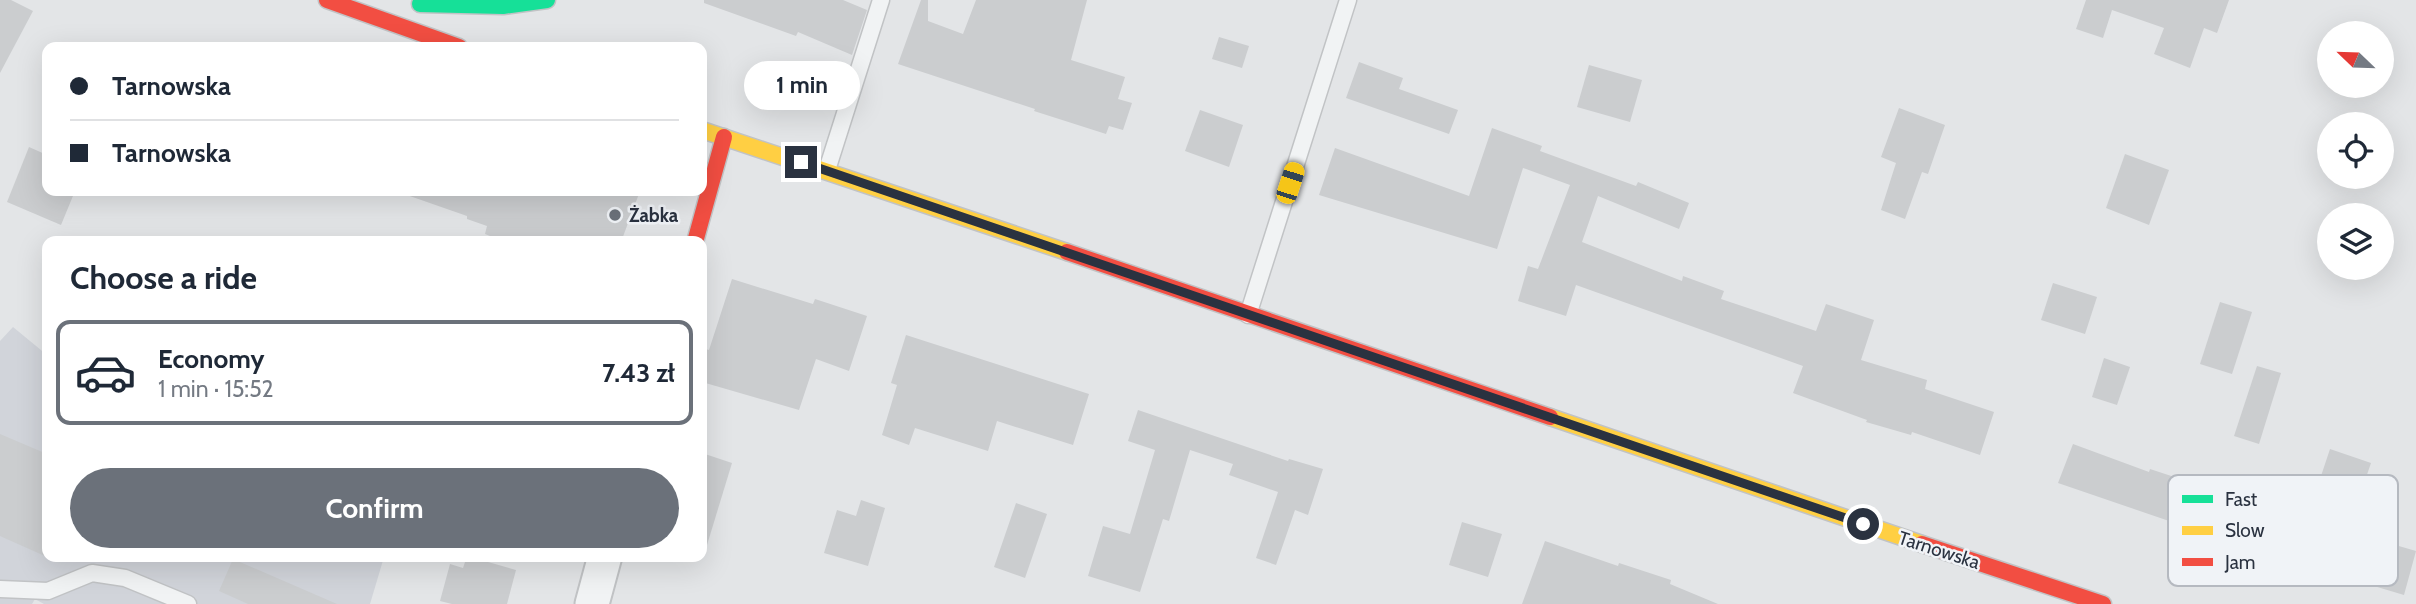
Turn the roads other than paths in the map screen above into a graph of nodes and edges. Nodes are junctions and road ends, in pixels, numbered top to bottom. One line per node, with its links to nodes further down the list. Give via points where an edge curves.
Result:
1 (327, 0): 5 (street)
2 (547, 0): 5 (street)
3 (881, 0): 9 (lane)
4 (1348, 0): 11 (lane)
5 (418, 12): 6 (street)
6 (453, 42)
7 (707, 132): 8 (street, Tarnowska)
8 (724, 137): 9 (street, Tarnowska); 10 (street)
9 (827, 170): 11 (street, Tarnowska)
10 (697, 236)
11 (1248, 314): 17 (street, Tarnowska)
12 (605, 562): 15 (street)
13 (0, 589): 14 (lane, via 48,591 92,573 125,578)
14 (153, 597): 16 (lane)
15 (600, 602)
16 (188, 604)
17 (2103, 604)

